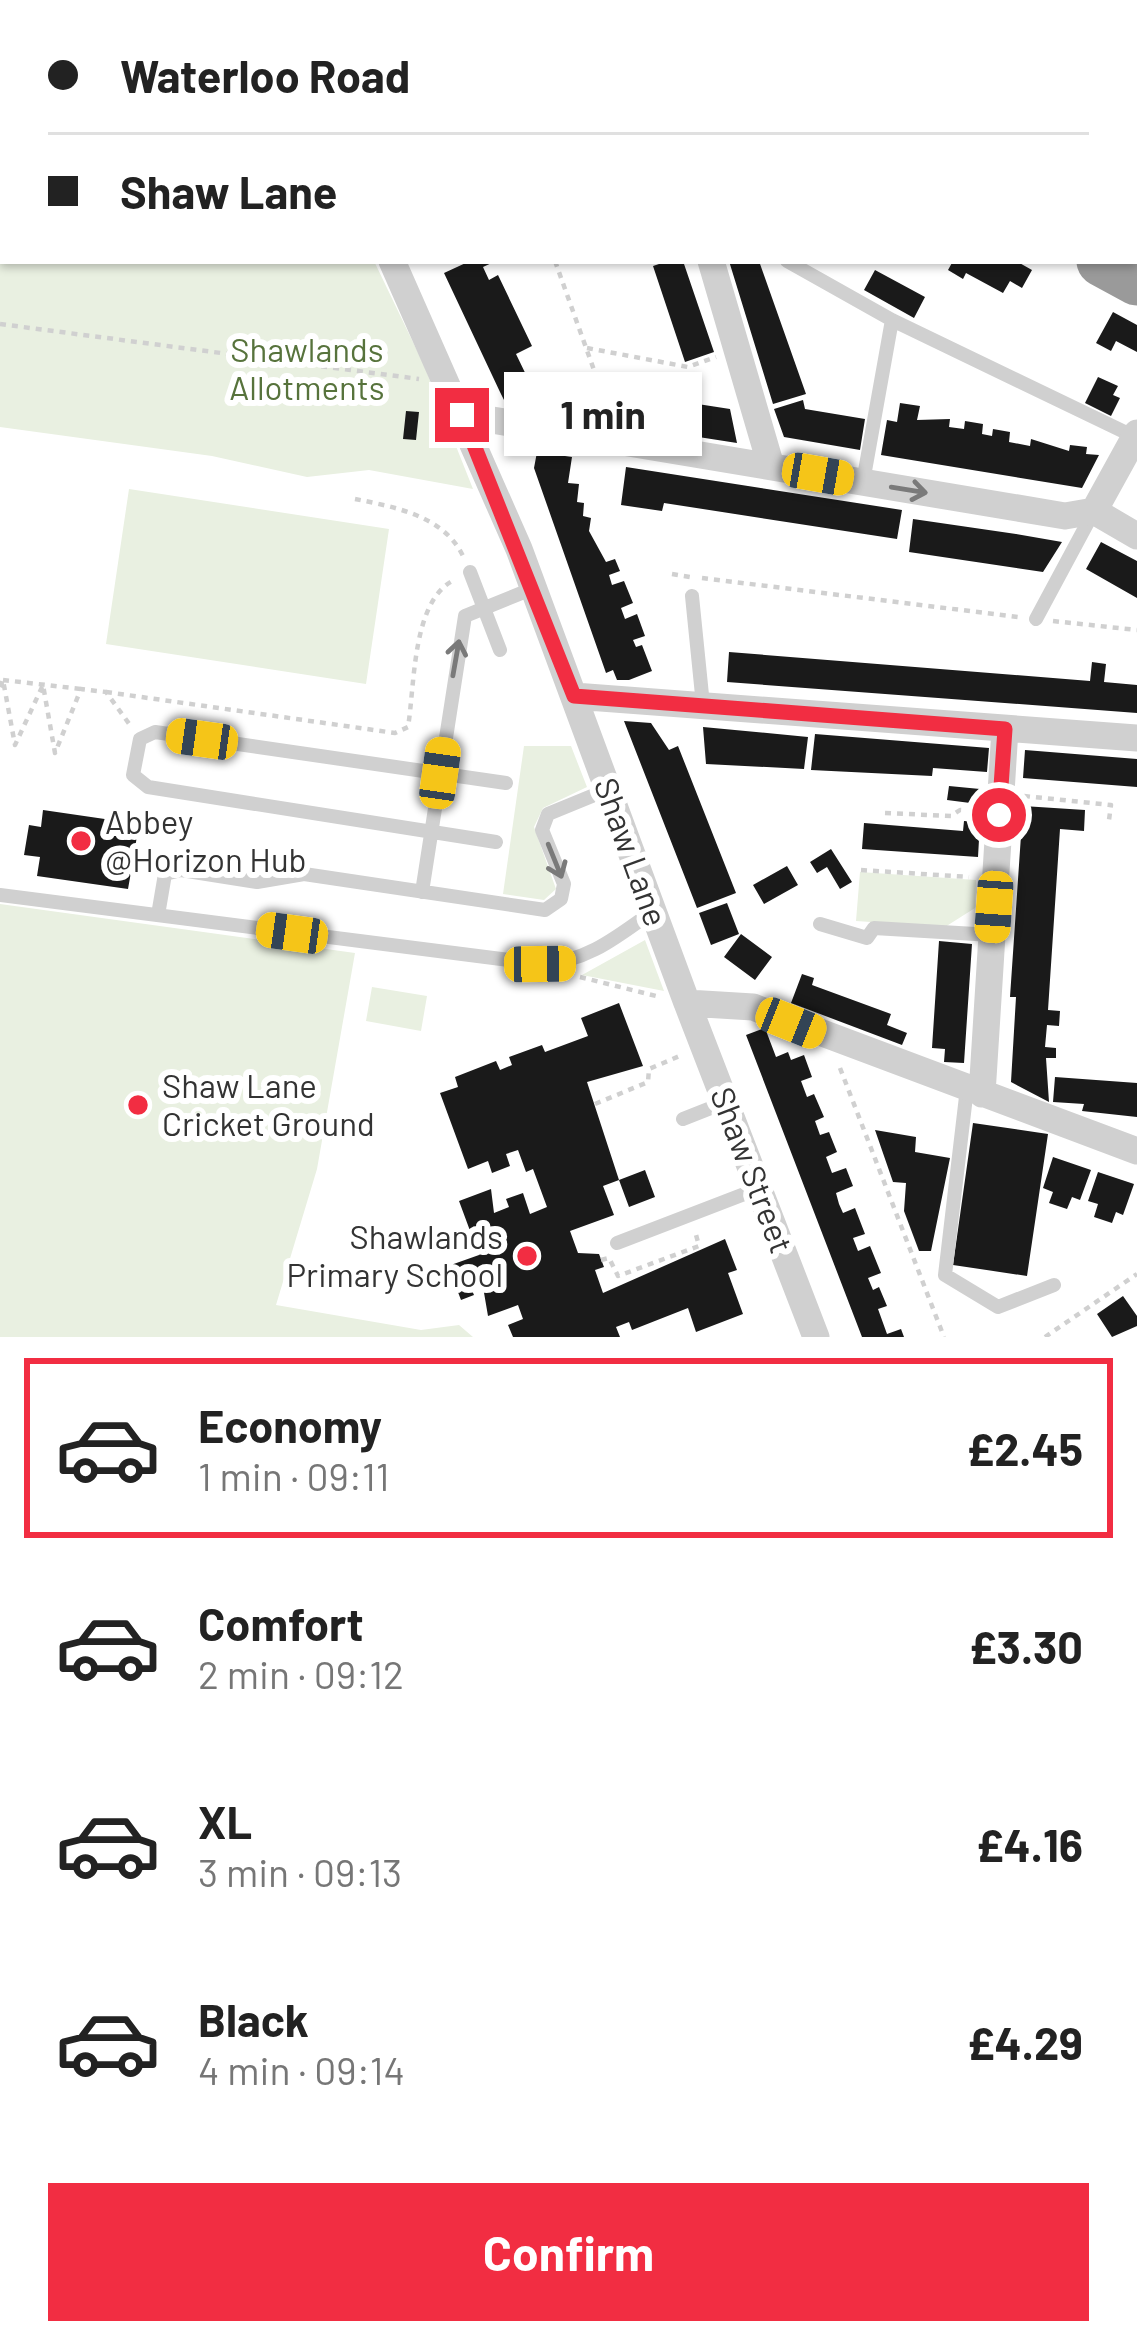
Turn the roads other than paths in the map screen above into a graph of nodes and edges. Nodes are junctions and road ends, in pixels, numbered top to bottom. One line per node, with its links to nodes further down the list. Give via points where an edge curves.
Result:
1 (393, 264): 7 (street, Shaw Lane)
2 (712, 264): 9 (street)
3 (793, 264): 6 (lane)
4 (1108, 264): 5 (highway)
5 (1137, 280)
6 (892, 320): 8 (lane); 10 (lane)
7 (462, 415): 9 (street); 14 (street, Shaw Lane)
8 (1136, 435): 11 (street)
9 (772, 466): 10 (street)
10 (863, 482): 11 (street, one-way to 11, via 1065,516)
11 (1094, 511): 12 (street); 17 (lane)
12 (1137, 536)
13 (470, 572): 16 (lane)
14 (534, 588): 16 (lane); 19 (street, Shaw Lane)
15 (692, 596): 20 (lane)
16 (484, 605): 18 (lane); 23 (lane, one-way to 16, via 465,616)
17 (1036, 619)
18 (500, 650)
19 (574, 696): 20 (street); 25 (street, Shaw Lane)
20 (704, 705): 21 (street)
21 (1005, 729): 22 (street); 33 (street)
22 (1137, 738)
23 (440, 773): 24 (lane); 26 (lane); 26 (lane, via 155,732 140,739 133,775 148,787)
24 (506, 783)
25 (609, 789): 28 (lane, one-way to 28, via 548,814 542,830 564,884 561,899 544,910); 30 (street, Shaw Lane)
26 (430, 831): 27 (lane); 28 (lane)
27 (496, 842)
28 (422, 892): 31 (lane, via 304,874 257,882 181,870 165,874)
29 (0, 895): 31 (lane)
30 (652, 911): 31 (lane, via 566,964); 34 (street, Shaw Lane)
31 (158, 915)
32 (820, 924): 33 (lane, via 867,938 874,928)
33 (992, 935): 35 (street)
34 (687, 1003): 35 (street, via 753,1007); 36 (street, Shaw Street)
35 (974, 1091): 38 (street); 41 (lane, via 954,1132 945,1275 998,1307)
36 (726, 1102): 37 (lane); 39 (street, Shaw Street)
37 (683, 1119)
38 (1137, 1151)
39 (760, 1188): 40 (lane); 42 (street, Shaw Street)
40 (617, 1244)
41 (1054, 1285)
42 (816, 1337)

